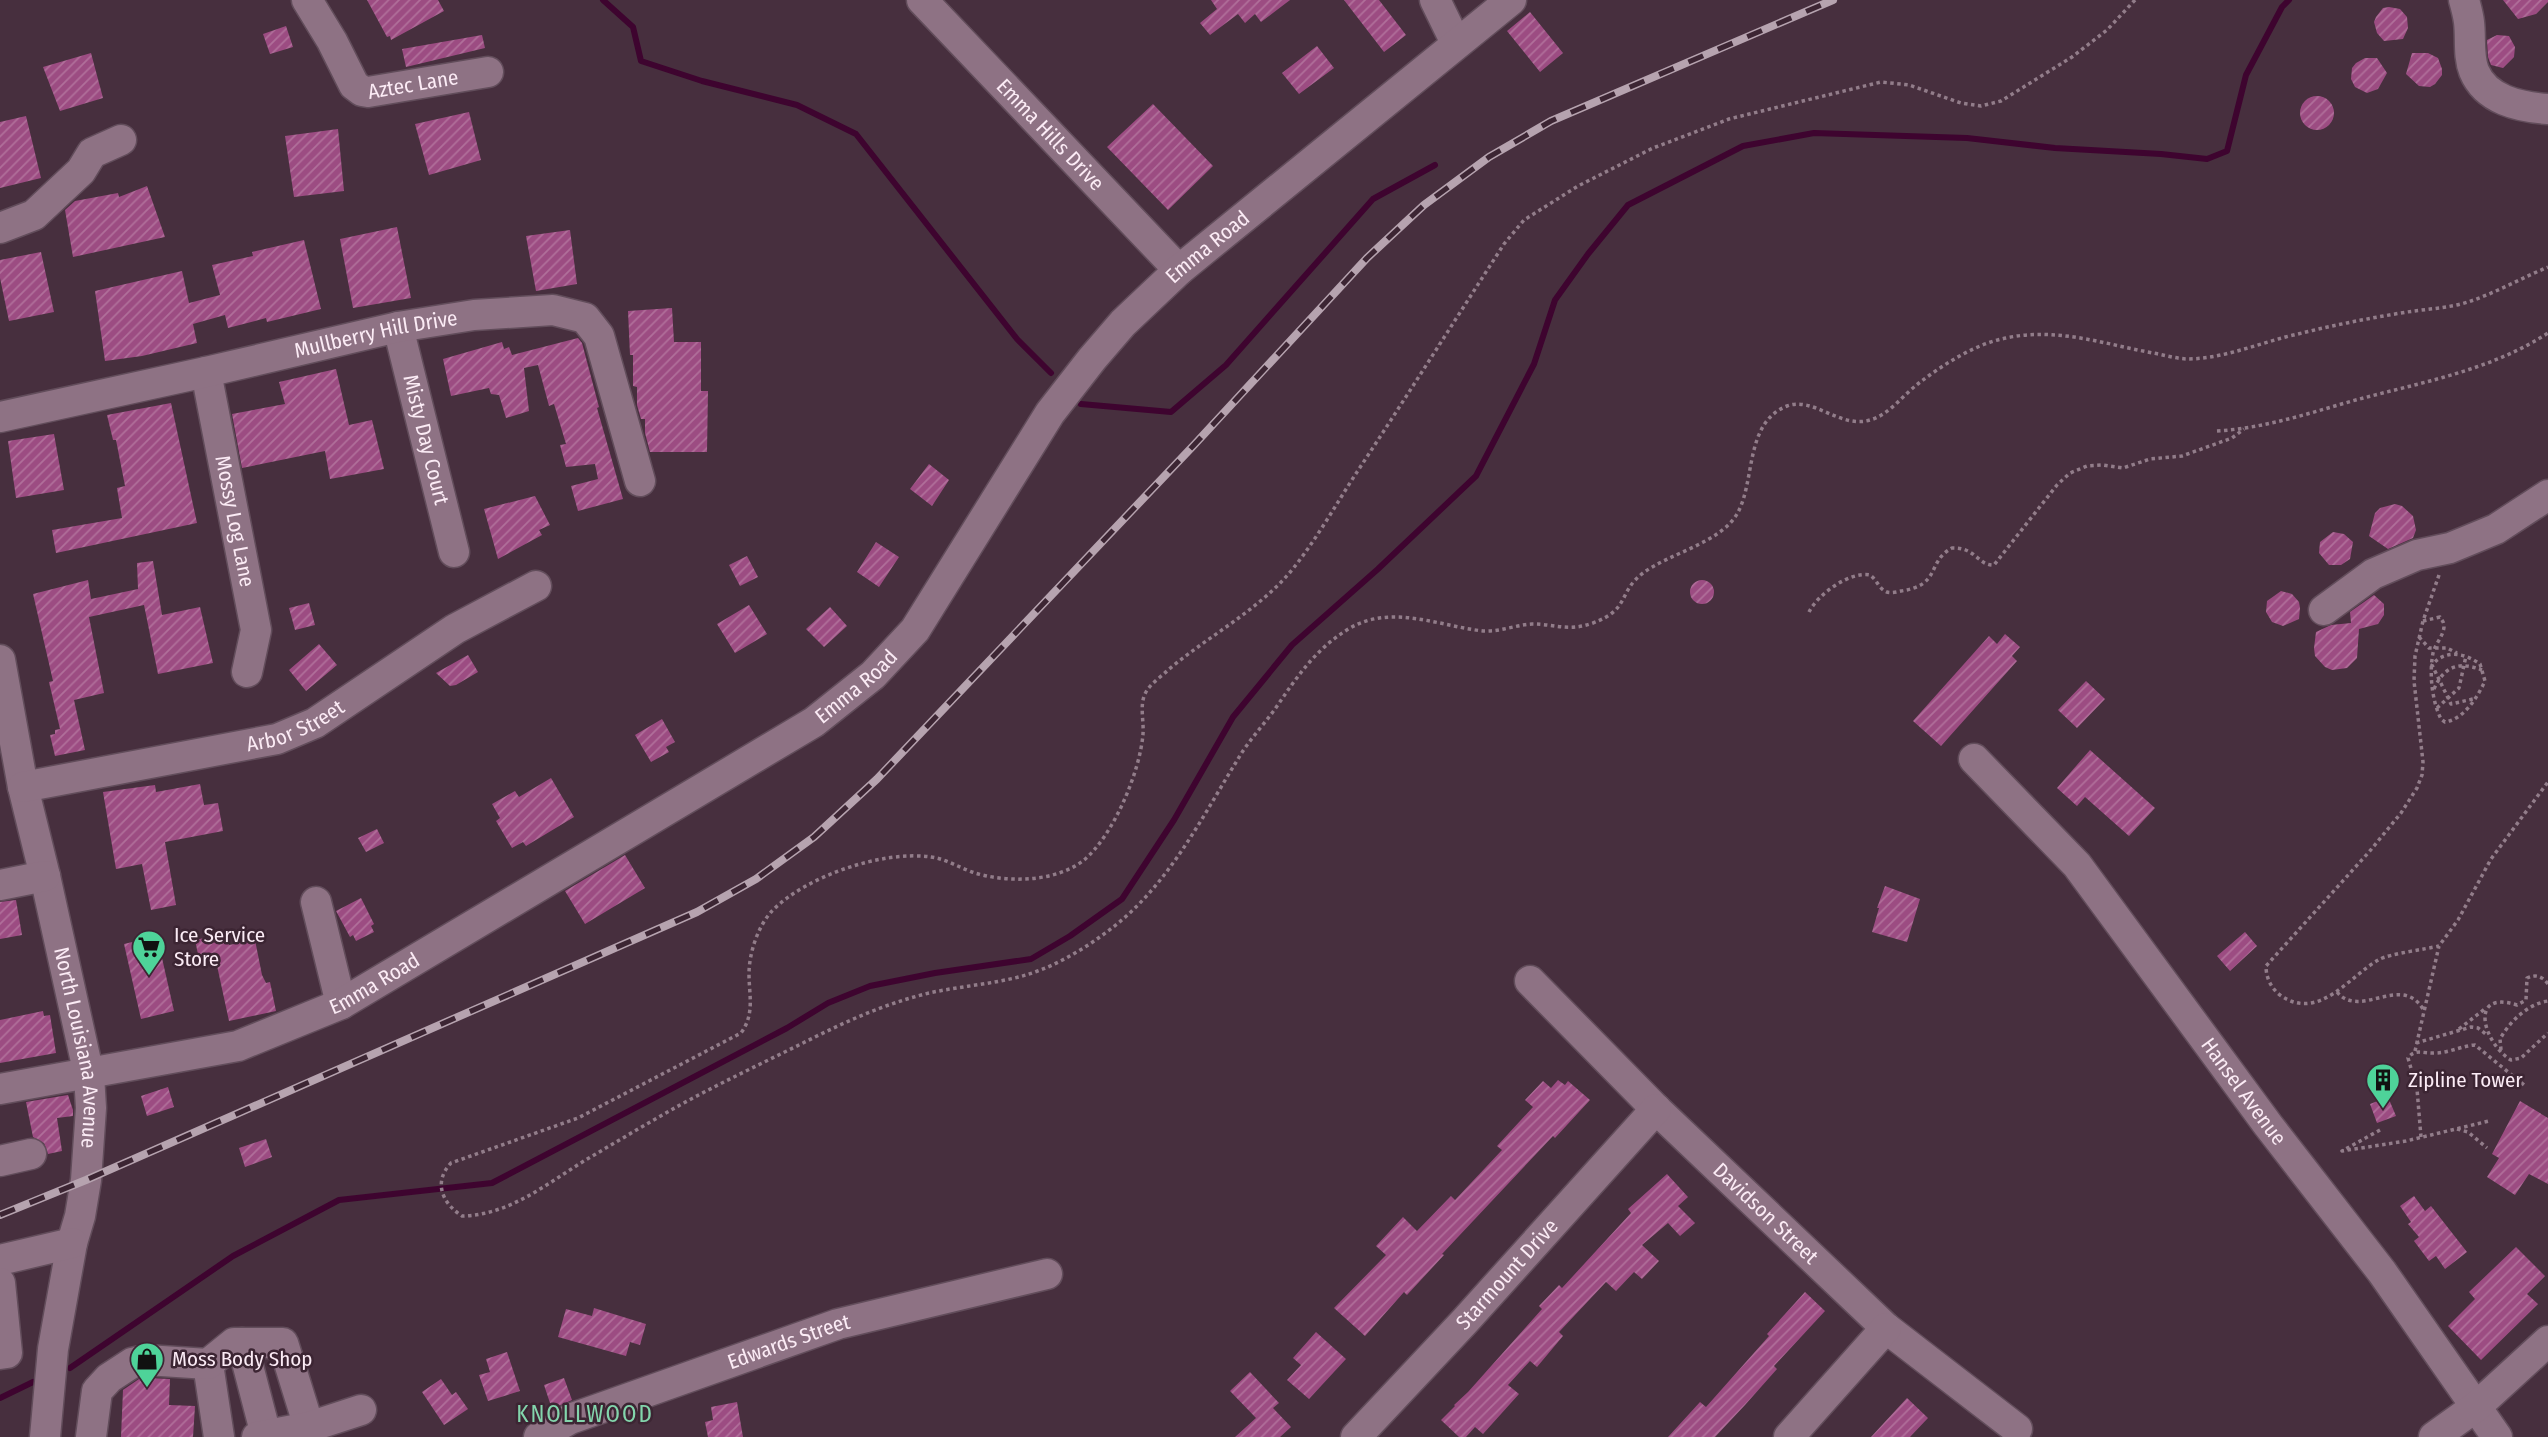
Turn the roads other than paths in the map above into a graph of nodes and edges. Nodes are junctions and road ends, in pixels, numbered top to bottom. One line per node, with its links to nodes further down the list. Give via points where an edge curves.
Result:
1 (307, 0): 7 (street, Aztec Lane, via 354,85 362,91)
2 (922, 0): 11 (street, Emma Hills Drive)
3 (1435, 0): 6 (street)
4 (1510, 0): 6 (street, Emma Road)
5 (2464, 0): 8 (street, via 2474,70 2485,89 2507,103)
6 (1456, 43): 11 (street, Emma Road)
7 (488, 72)
8 (2548, 109)
9 (121, 140): 10 (street, via 92,153 81,172 34,215)
10 (0, 228)
11 (1179, 270): 28 (street, Emma Road, via 1123,323 1050,414 915,630 873,675 814,722)
12 (398, 327): 13 (street, Mullberry Hill Drive); 15 (street, Mullberry Hill Drive, via 474,315 553,310 586,318 599,337); 17 (street, Misty Day Court)
13 (206, 372): 14 (street, Mullberry Hill Drive); 20 (street, Mossy Log Lane, via 256,630)
14 (0, 417)
15 (640, 481)
16 (2548, 495): 19 (street, via 2496,529 2373,574)
17 (454, 552)
18 (536, 586): 23 (street, Arbor Street, via 455,629 315,723 277,739)
19 (2324, 610)
20 (247, 672)
21 (1, 673): 23 (street, North Louisiana Avenue)
22 (1974, 759): 44 (street, Hansel Avenue, via 2077,865)
23 (23, 787): 24 (street, North Louisiana Avenue)
24 (45, 876): 25 (street); 29 (street, North Louisiana Avenue)
25 (0, 885)
26 (316, 902): 28 (street)
27 (1530, 981): 31 (street, Davidson Street)
28 (341, 1004): 29 (street, Emma Road, via 238,1046)
29 (89, 1075): 30 (street, Emma Road); 34 (street, North Louisiana Avenue, via 86,1180)
30 (0, 1090)
31 (1656, 1109): 38 (street, Davidson Street); 53 (street, Starmount Drive)
32 (31, 1154): 33 (street)
33 (0, 1161)
34 (72, 1243): 35 (street); 41 (street, North Louisiana Avenue)
35 (0, 1260)
36 (1047, 1274): 52 (street, Edwards Street, via 838,1324 570,1419)
37 (0, 1283): 42 (street)
38 (1886, 1328): 47 (street, Davidson Street); 54 (street)
39 (2548, 1341): 44 (street)
40 (242, 1343): 43 (street, via 234,1343); 46 (street, via 283,1343); 48 (street)
41 (53, 1349): 42 (street); 49 (street, North Louisiana Avenue)
42 (3, 1353)
43 (208, 1364): 50 (street, via 132,1363 97,1391); 51 (street)
44 (2477, 1406): 55 (street); 56 (street, Hansel Avenue)
45 (361, 1410): 46 (street)
46 (309, 1427): 48 (street)
47 (2017, 1429)
48 (261, 1436)
49 (45, 1437)
50 (91, 1437)
51 (219, 1437)
52 (539, 1437)
53 (1356, 1437)
54 (1789, 1437)
55 (2434, 1437)
56 (2497, 1437)

